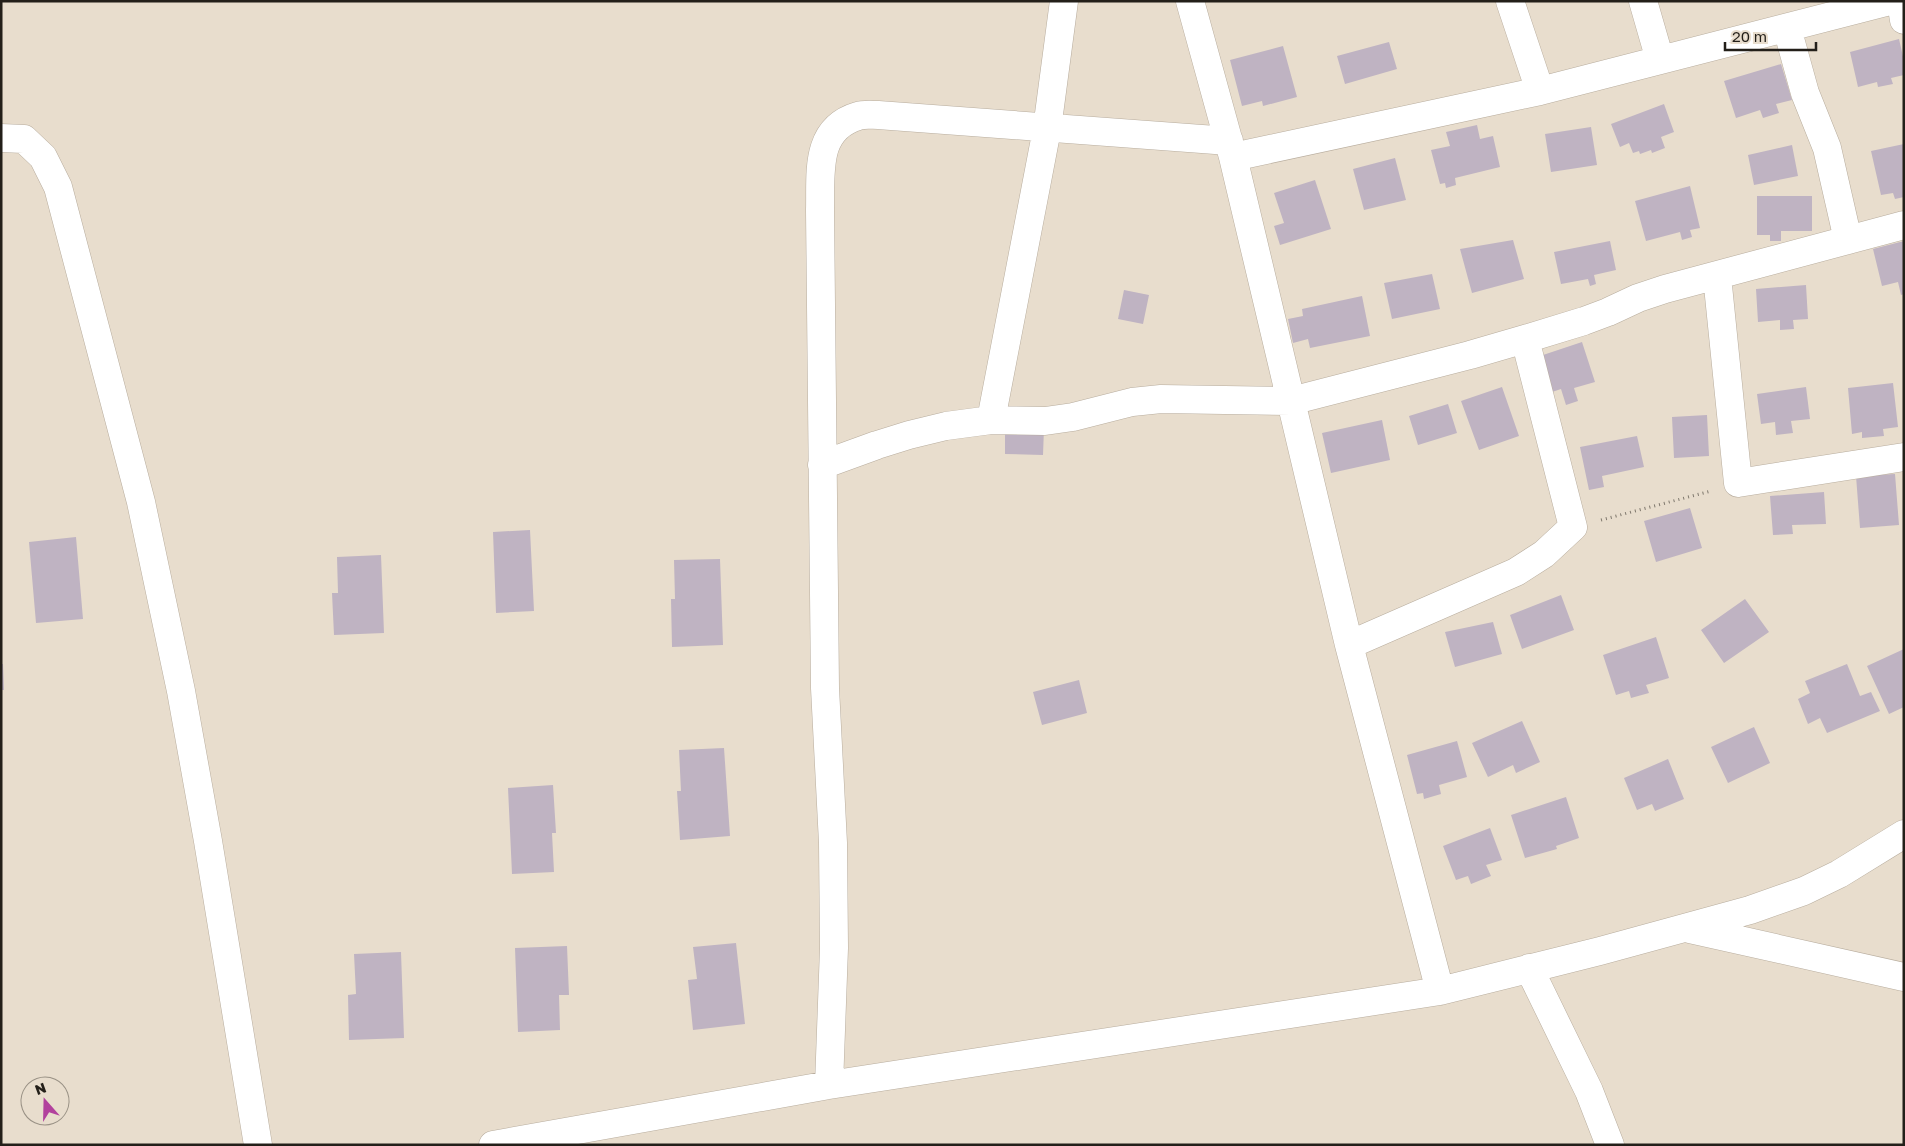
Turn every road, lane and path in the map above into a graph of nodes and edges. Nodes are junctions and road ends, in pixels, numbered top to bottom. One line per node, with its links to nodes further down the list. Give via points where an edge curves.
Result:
1 (1064, 1): 11 (street)
2 (1190, 1): 13 (street)
3 (1510, 1): 10 (street)
4 (1643, 1): 9 (street)
5 (1900, 1): 7 (street)
6 (1877, 3): 8 (street)
7 (1904, 20)
8 (1787, 28): 9 (street); 15 (street, via 1805,92 1827,148)
9 (1660, 60): 10 (street)
10 (1540, 91): 13 (street)
11 (1047, 129): 13 (street); 19 (street); 21 (street, via 878,115 859,116 840,125 828,138 821,156)
12 (1, 138): 31 (street, via 24,139 43,157 58,186 142,502 181,691)
13 (1231, 149): 18 (street)
14 (1904, 225): 15 (street)
15 (1848, 240): 16 (street)
16 (1717, 276): 17 (street, via 1647,295 1584,321); 22 (street)
17 (1525, 339): 18 (street); 23 (street)
18 (1292, 401): 19 (street, via 1161,399 1045,421); 24 (street)
19 (992, 420): 21 (street, via 909,435)
20 (1904, 457): 22 (street)
21 (822, 465): 30 (street, via 825,688 833,843)
22 (1738, 483): 23 (path)
23 (1573, 527): 24 (street, via 1544,554 1516,572)
24 (1350, 645): 29 (street)
25 (1904, 834): 26 (street, via 1839,874 1804,890)
26 (1686, 928): 27 (street); 28 (street)
27 (1529, 968): 29 (street); 33 (street, via 1589,1091)
28 (1904, 977)
29 (1440, 991): 30 (street)
30 (830, 1085): 32 (street)
31 (258, 1145)
32 (492, 1145)
33 (1610, 1145)

